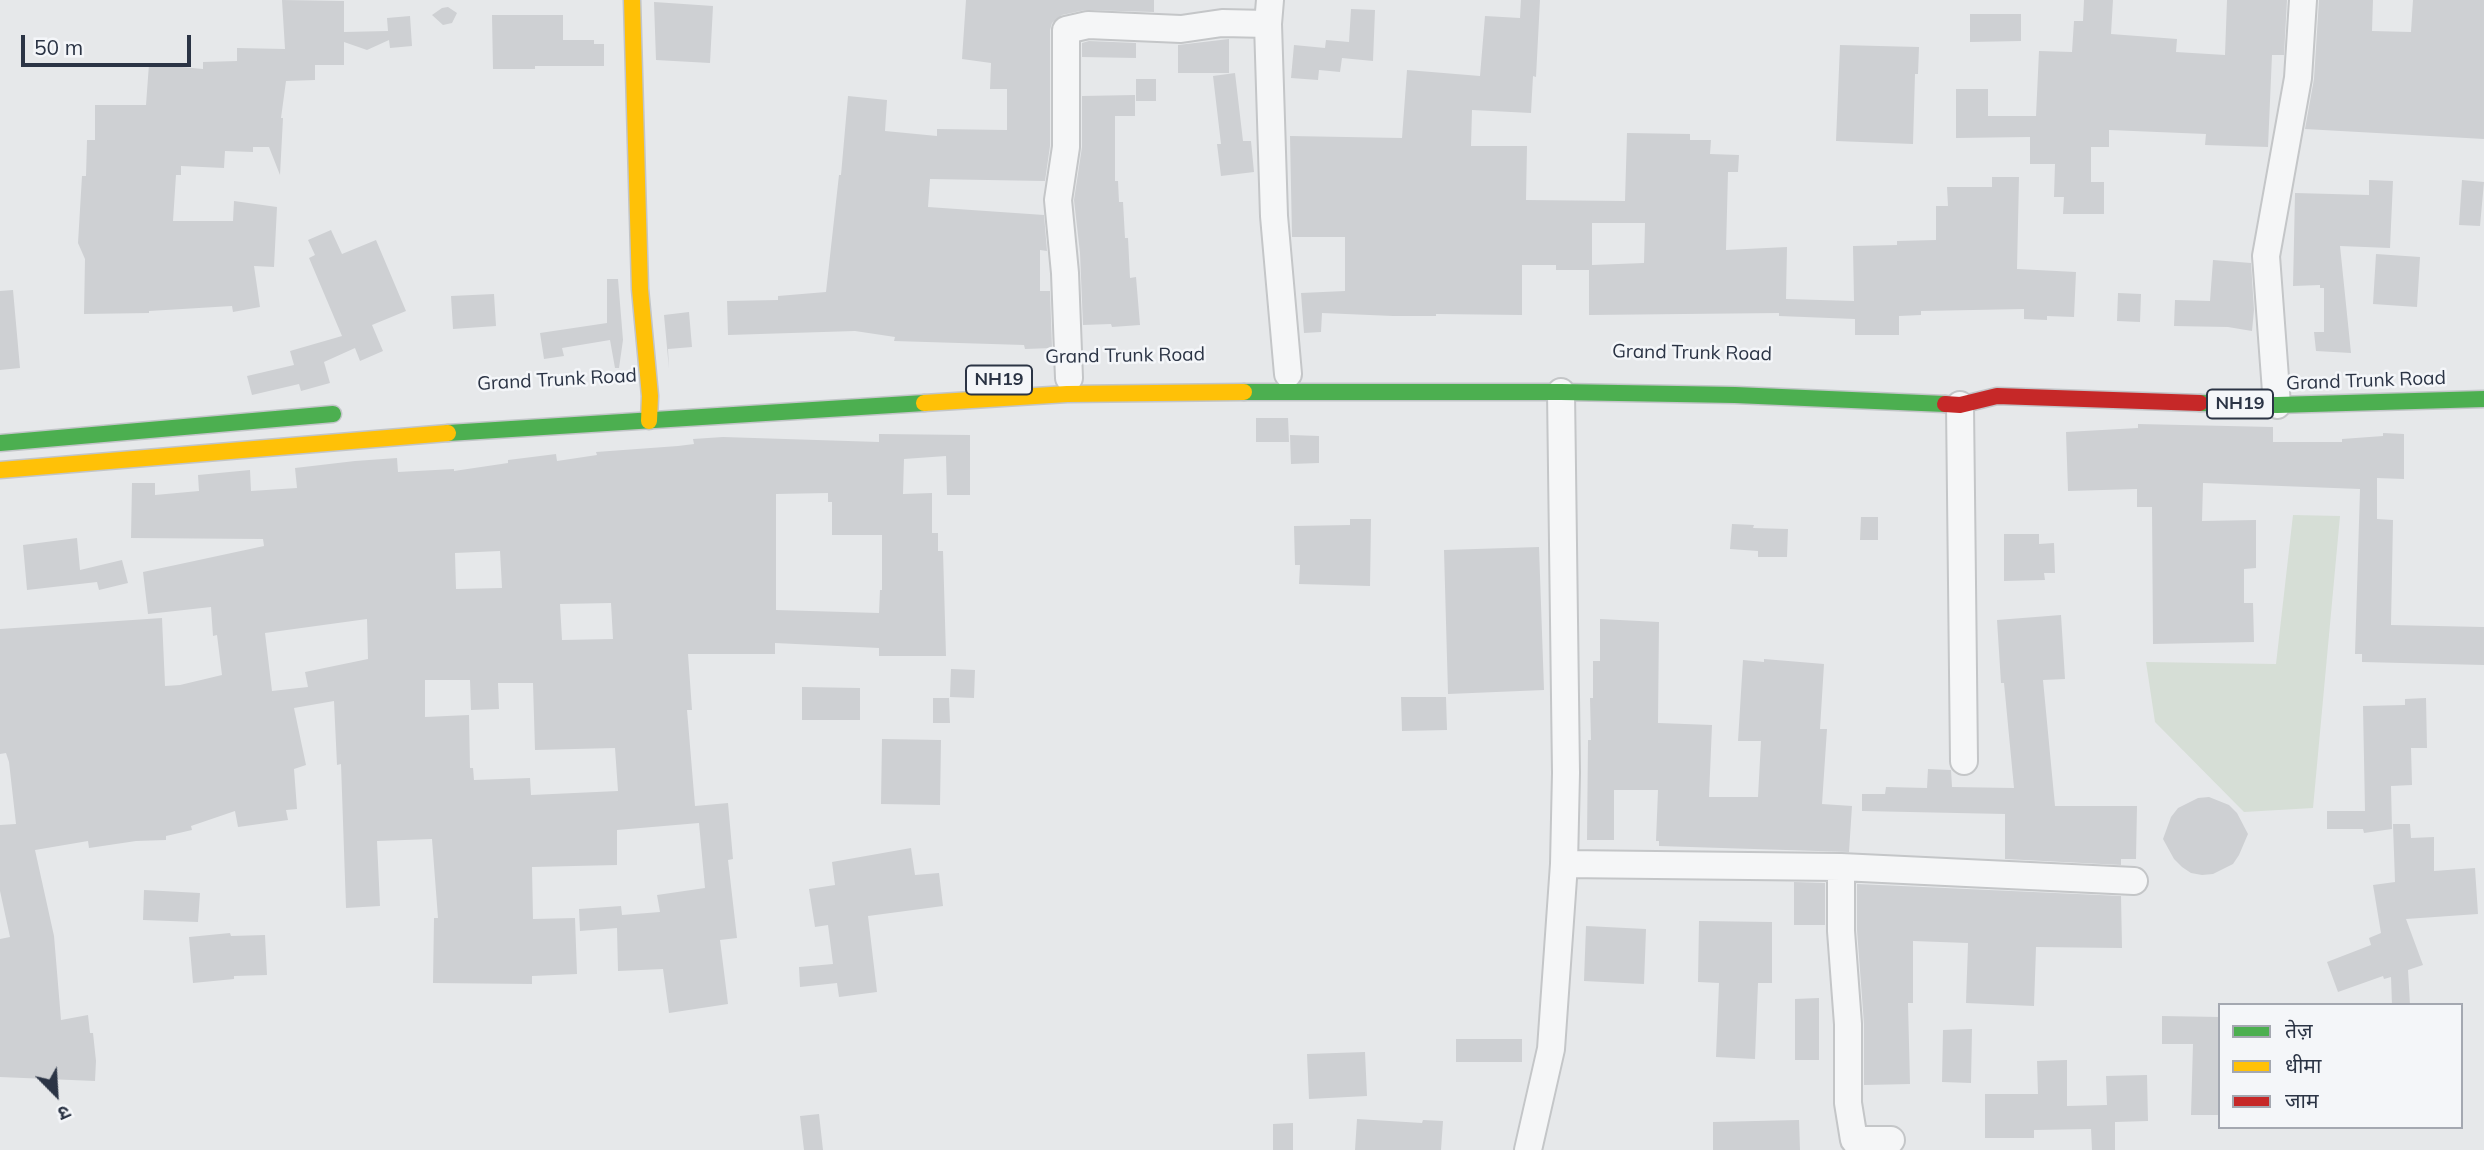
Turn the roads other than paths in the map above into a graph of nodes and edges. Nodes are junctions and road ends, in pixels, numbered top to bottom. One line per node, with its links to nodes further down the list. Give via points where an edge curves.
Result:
1 (632, 0): 12 (main road, via 640,289)
2 (2303, 0): 10 (street, via 2298,78 2266,256)
3 (1269, 12): 4 (street, via 1273,216); 5 (street, via 1181,29 1088,25 1066,30 1066,147 1058,200)
4 (1288, 374)
5 (1069, 378)
6 (1561, 392): 7 (main road, Grand Trunk Road / NH19); 12 (main road, Grand Trunk Road / NH19, via 1067,394); 16 (street)
7 (1967, 395): 8 (main road, Grand Trunk Road / NH19); 8 (main road, Grand Trunk Road / NH19); 15 (street)
8 (1997, 396): 10 (main road, Grand Trunk Road / NH19)
9 (2484, 399): 10 (main road, Grand Trunk Road / NH19)
10 (2277, 405)
11 (346, 414): 13 (main road)
12 (649, 421): 14 (main road, Grand Trunk Road / NH19, via 364,438)
13 (0, 443)
14 (0, 470)
15 (1964, 761)
16 (1564, 864): 17 (street); 20 (street, via 1551,1049)
17 (1841, 867): 18 (street); 19 (street, via 1848,1103 1854,1140)
18 (2134, 881)
19 (1891, 1140)
20 (1528, 1150)

